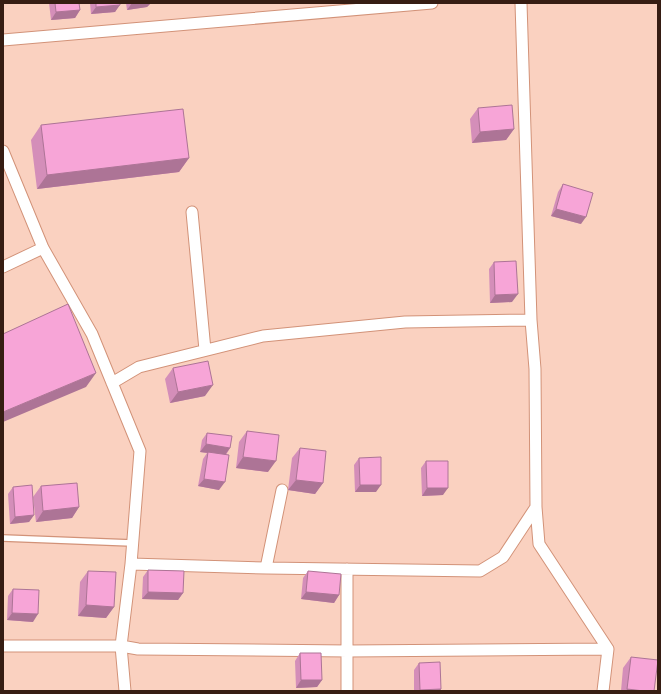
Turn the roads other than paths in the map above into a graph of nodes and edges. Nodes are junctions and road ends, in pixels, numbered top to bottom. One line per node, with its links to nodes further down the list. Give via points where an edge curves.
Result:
1 (432, 3): 3 (street)
2 (521, 3): 8 (street)
3 (3, 40)
4 (3, 151): 6 (street)
5 (192, 212): 9 (street)
6 (43, 248): 7 (street); 10 (street, via 92,334)
7 (3, 267)
8 (530, 320): 9 (street, via 405,322 263,336); 12 (street, via 535,370)
9 (205, 350): 10 (street, via 139,367)
10 (112, 383): 14 (street, via 140,451)
11 (282, 490): 16 (street)
12 (536, 507): 17 (street, via 502,557 480,571); 20 (street, via 539,544)
13 (3, 538): 14 (lane)
14 (132, 543): 15 (street)
15 (131, 564): 16 (street); 19 (street)
16 (266, 568): 17 (street)
17 (347, 569): 21 (street)
18 (3, 646): 19 (street)
19 (121, 646): 21 (street, via 138,649); 22 (street)
20 (608, 649): 21 (street); 24 (street)
21 (348, 651): 23 (street)
22 (124, 691)
23 (347, 691)
24 (602, 691)

